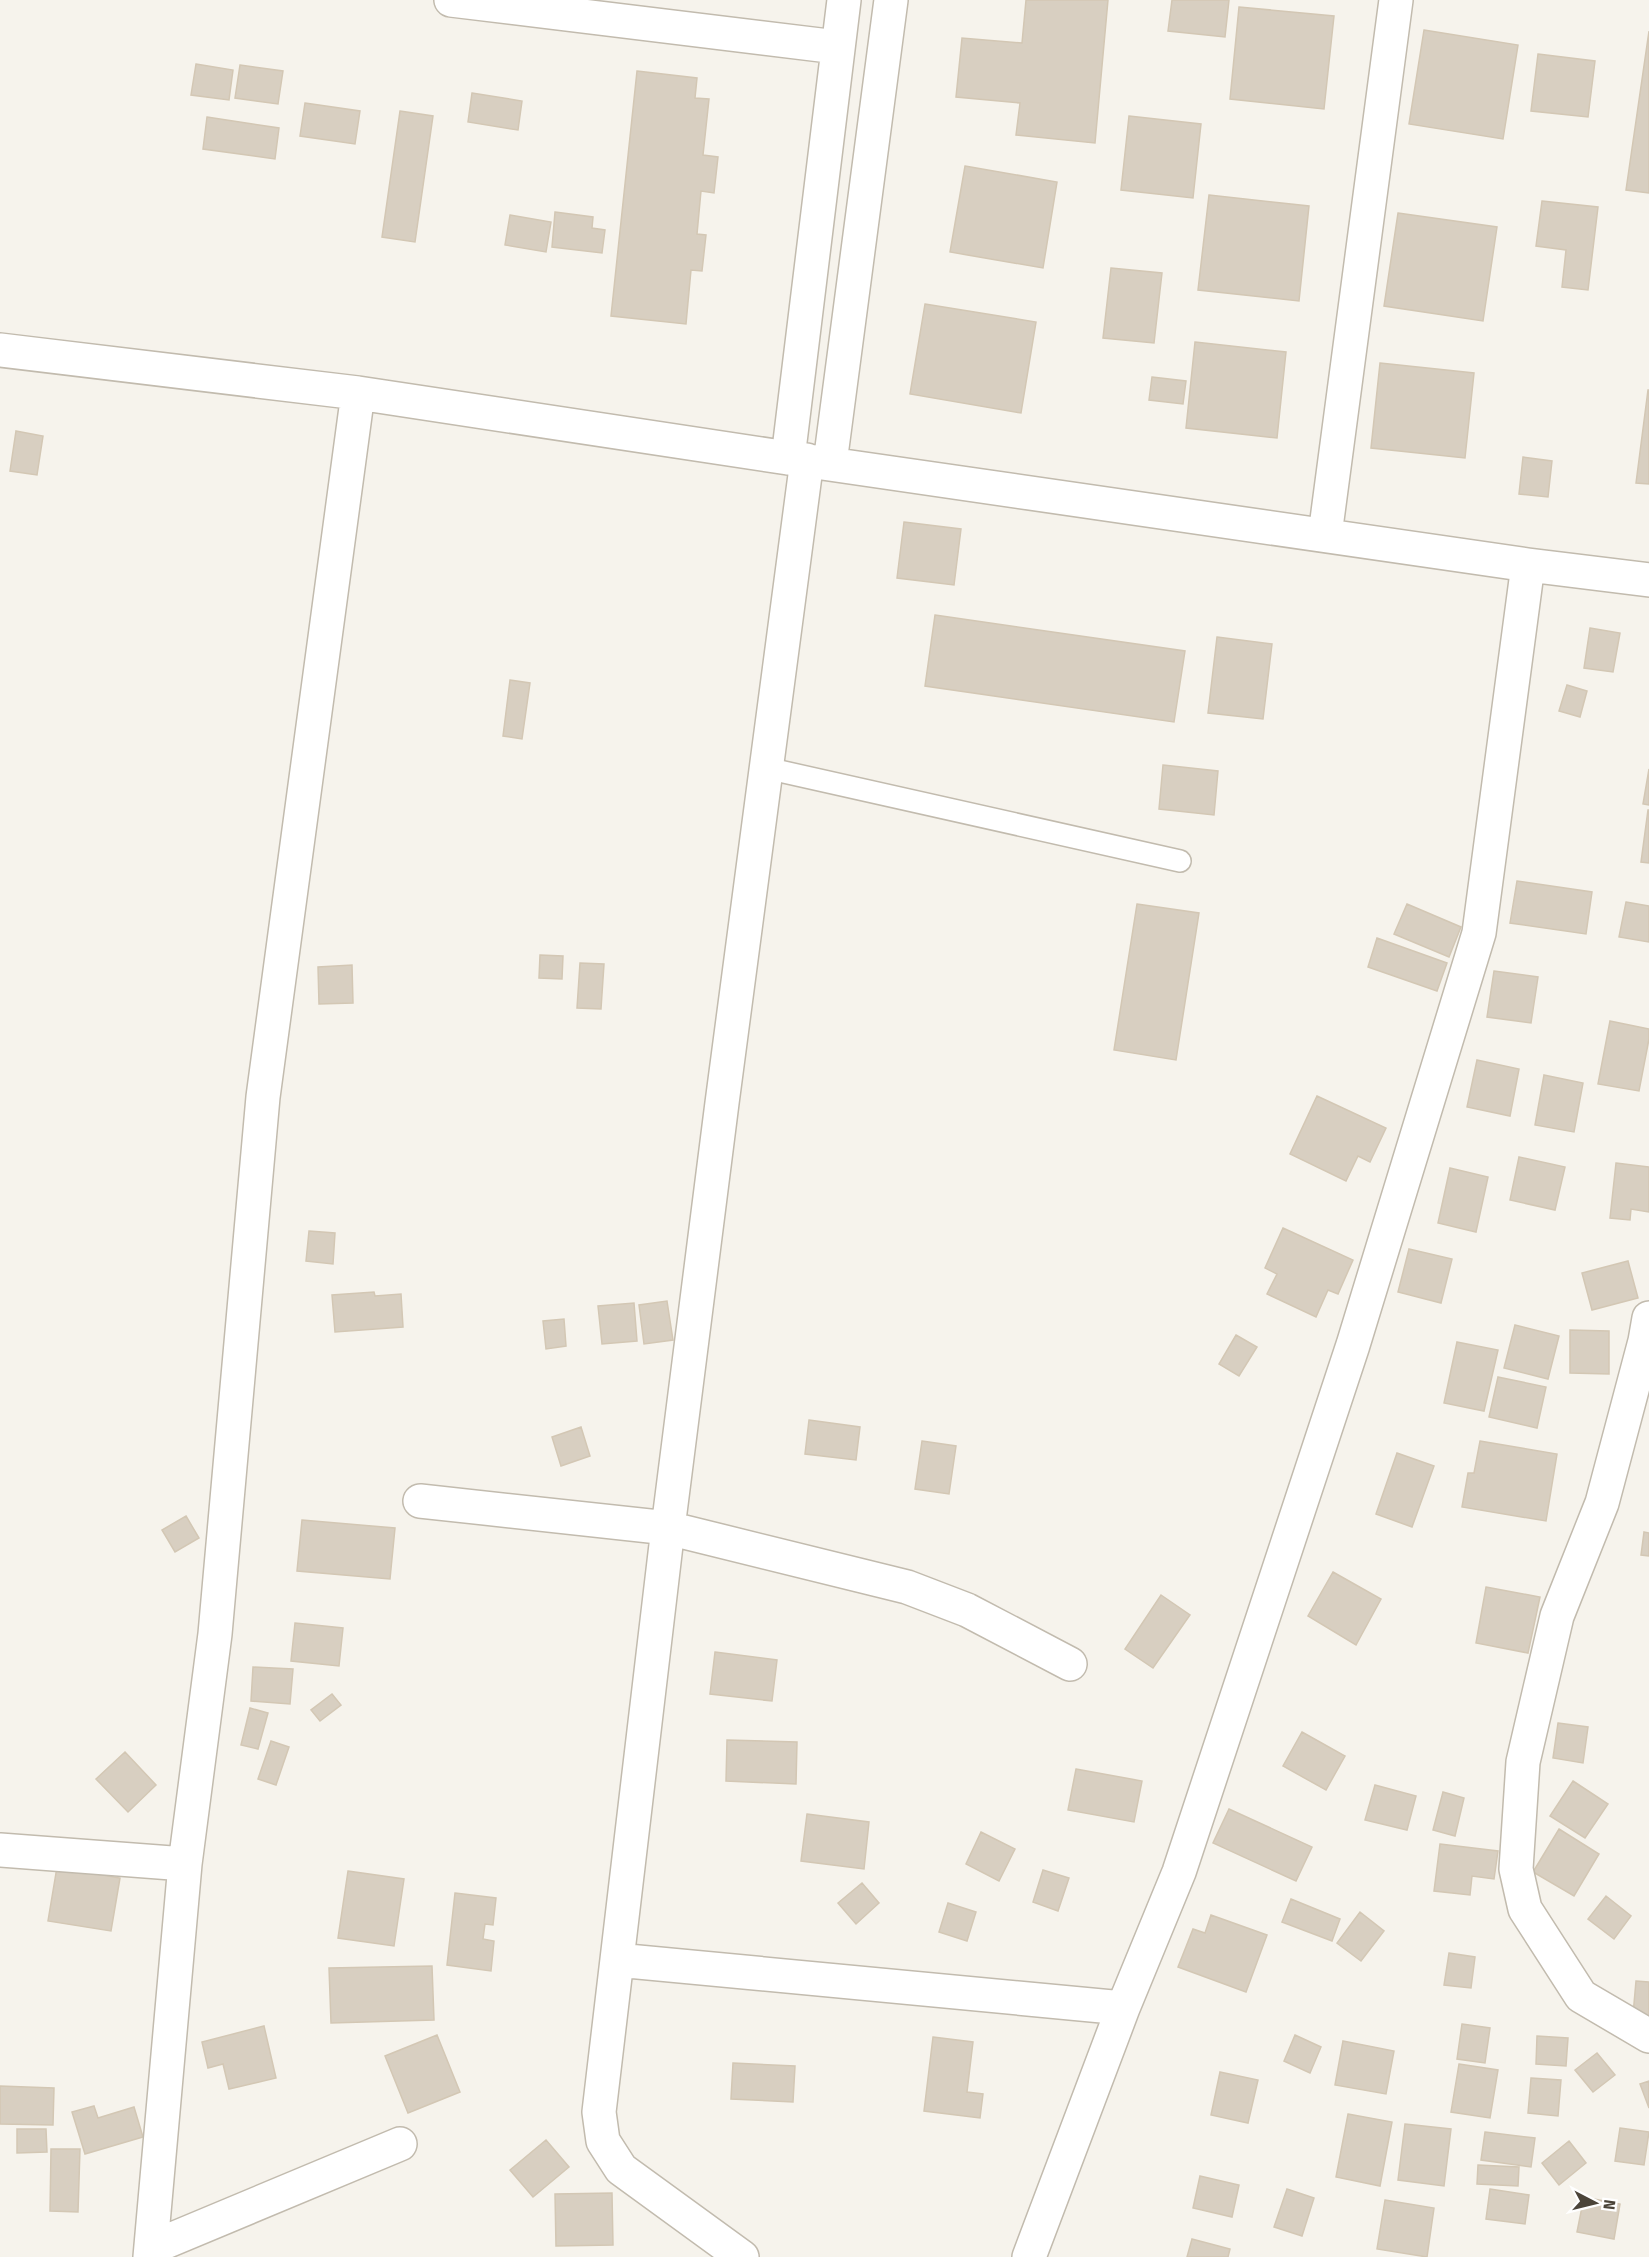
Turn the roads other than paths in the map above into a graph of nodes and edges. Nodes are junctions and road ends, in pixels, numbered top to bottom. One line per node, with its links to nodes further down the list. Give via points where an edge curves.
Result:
1 (451, 0): 5 (street)
2 (844, 0): 5 (street)
3 (891, 0): 8 (street)
4 (1396, 0): 9 (street)
5 (837, 47): 8 (street)
6 (0, 350): 7 (street)
7 (358, 393): 8 (street); 19 (street, via 263,1097 215,1634)
8 (808, 460): 9 (street); 12 (street)
9 (1325, 535): 10 (street)
10 (1528, 565): 11 (street); 21 (street, via 1479,933 1353,1346 1179,1872)
11 (1649, 580)
12 (766, 768): 13 (lane); 16 (street)
13 (1180, 861)
14 (1649, 1318): 22 (street, via 1602,1503 1557,1616 1523,1762 1516,1869 1525,1909 1581,1996)
15 (420, 1501): 16 (street)
16 (668, 1528): 17 (street, via 907,1587 967,1610); 20 (street)
17 (1070, 1664)
18 (0, 1850): 19 (street)
19 (184, 1864): 24 (street)
20 (617, 1960): 21 (street); 25 (street, via 599,2112 603,2141 621,2169)
21 (1123, 2008): 26 (street)
22 (1649, 2036)
23 (399, 2144): 24 (street)
24 (150, 2253)
25 (742, 2257)
26 (1029, 2257)

